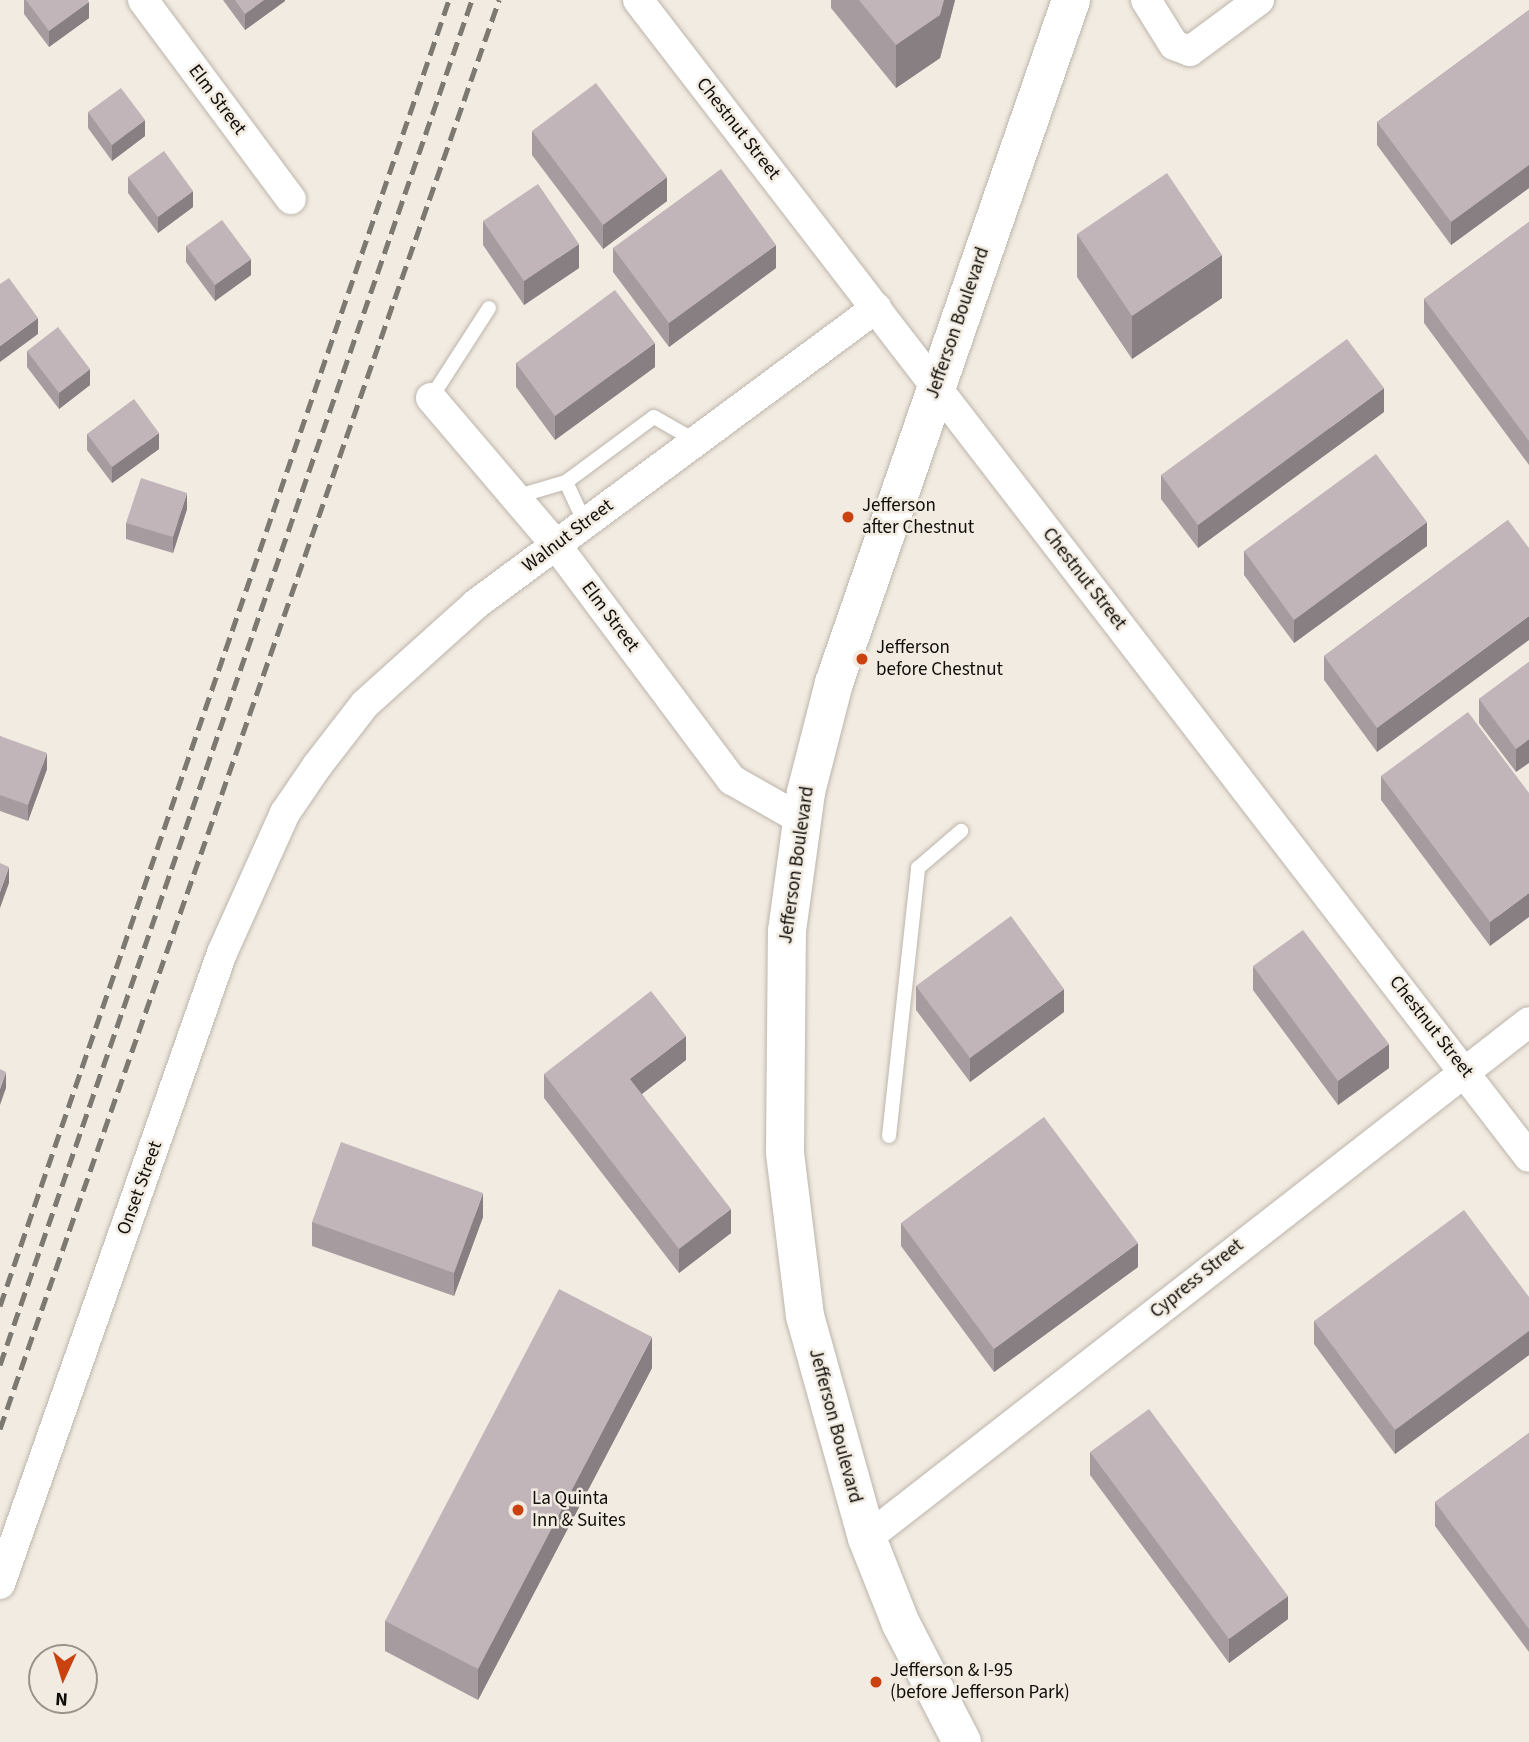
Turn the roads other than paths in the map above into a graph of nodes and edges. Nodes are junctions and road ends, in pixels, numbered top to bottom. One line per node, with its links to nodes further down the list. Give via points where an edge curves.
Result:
1 (143, 0): 6 (street, Elm Street)
2 (638, 0): 8 (street, Chestnut Street)
3 (1071, 0): 9 (main road, Jefferson Boulevard)
4 (1146, 0): 5 (street, via 1174,46 1190,51)
5 (1259, 0)
6 (291, 199)
7 (489, 308): 10 (lane)
8 (876, 308): 9 (street, Chestnut Street); 11 (street, Walnut Street)
9 (935, 388): 17 (main road, Jefferson Boulevard, via 851,629); 20 (street, Chestnut Street)
10 (431, 398): 13 (street, Elm Street)
11 (694, 440): 12 (lane, via 654,417); 14 (street, Walnut Street)
12 (566, 482): 13 (lane); 14 (lane)
13 (515, 497): 15 (street, Elm Street)
14 (585, 523): 15 (street, Walnut Street)
15 (556, 545): 16 (street, Walnut Street, via 382,687 348,723); 17 (street, Elm Street, via 732,780)
16 (296, 800): 24 (street, Onset Street, via 222,953)
17 (802, 820): 23 (main road, Jefferson Boulevard, via 783,996 789,1210 829,1418)
18 (961, 831): 21 (lane, via 918,868)
19 (1529, 1022): 20 (street, Cypress Street)
20 (1466, 1072): 22 (street, Chestnut Street); 23 (street, Cypress Street)
21 (889, 1136)
22 (1529, 1157)
23 (867, 1538): 25 (main road, Jefferson Boulevard, via 901,1624)
24 (0, 1584)
25 (962, 1742)

